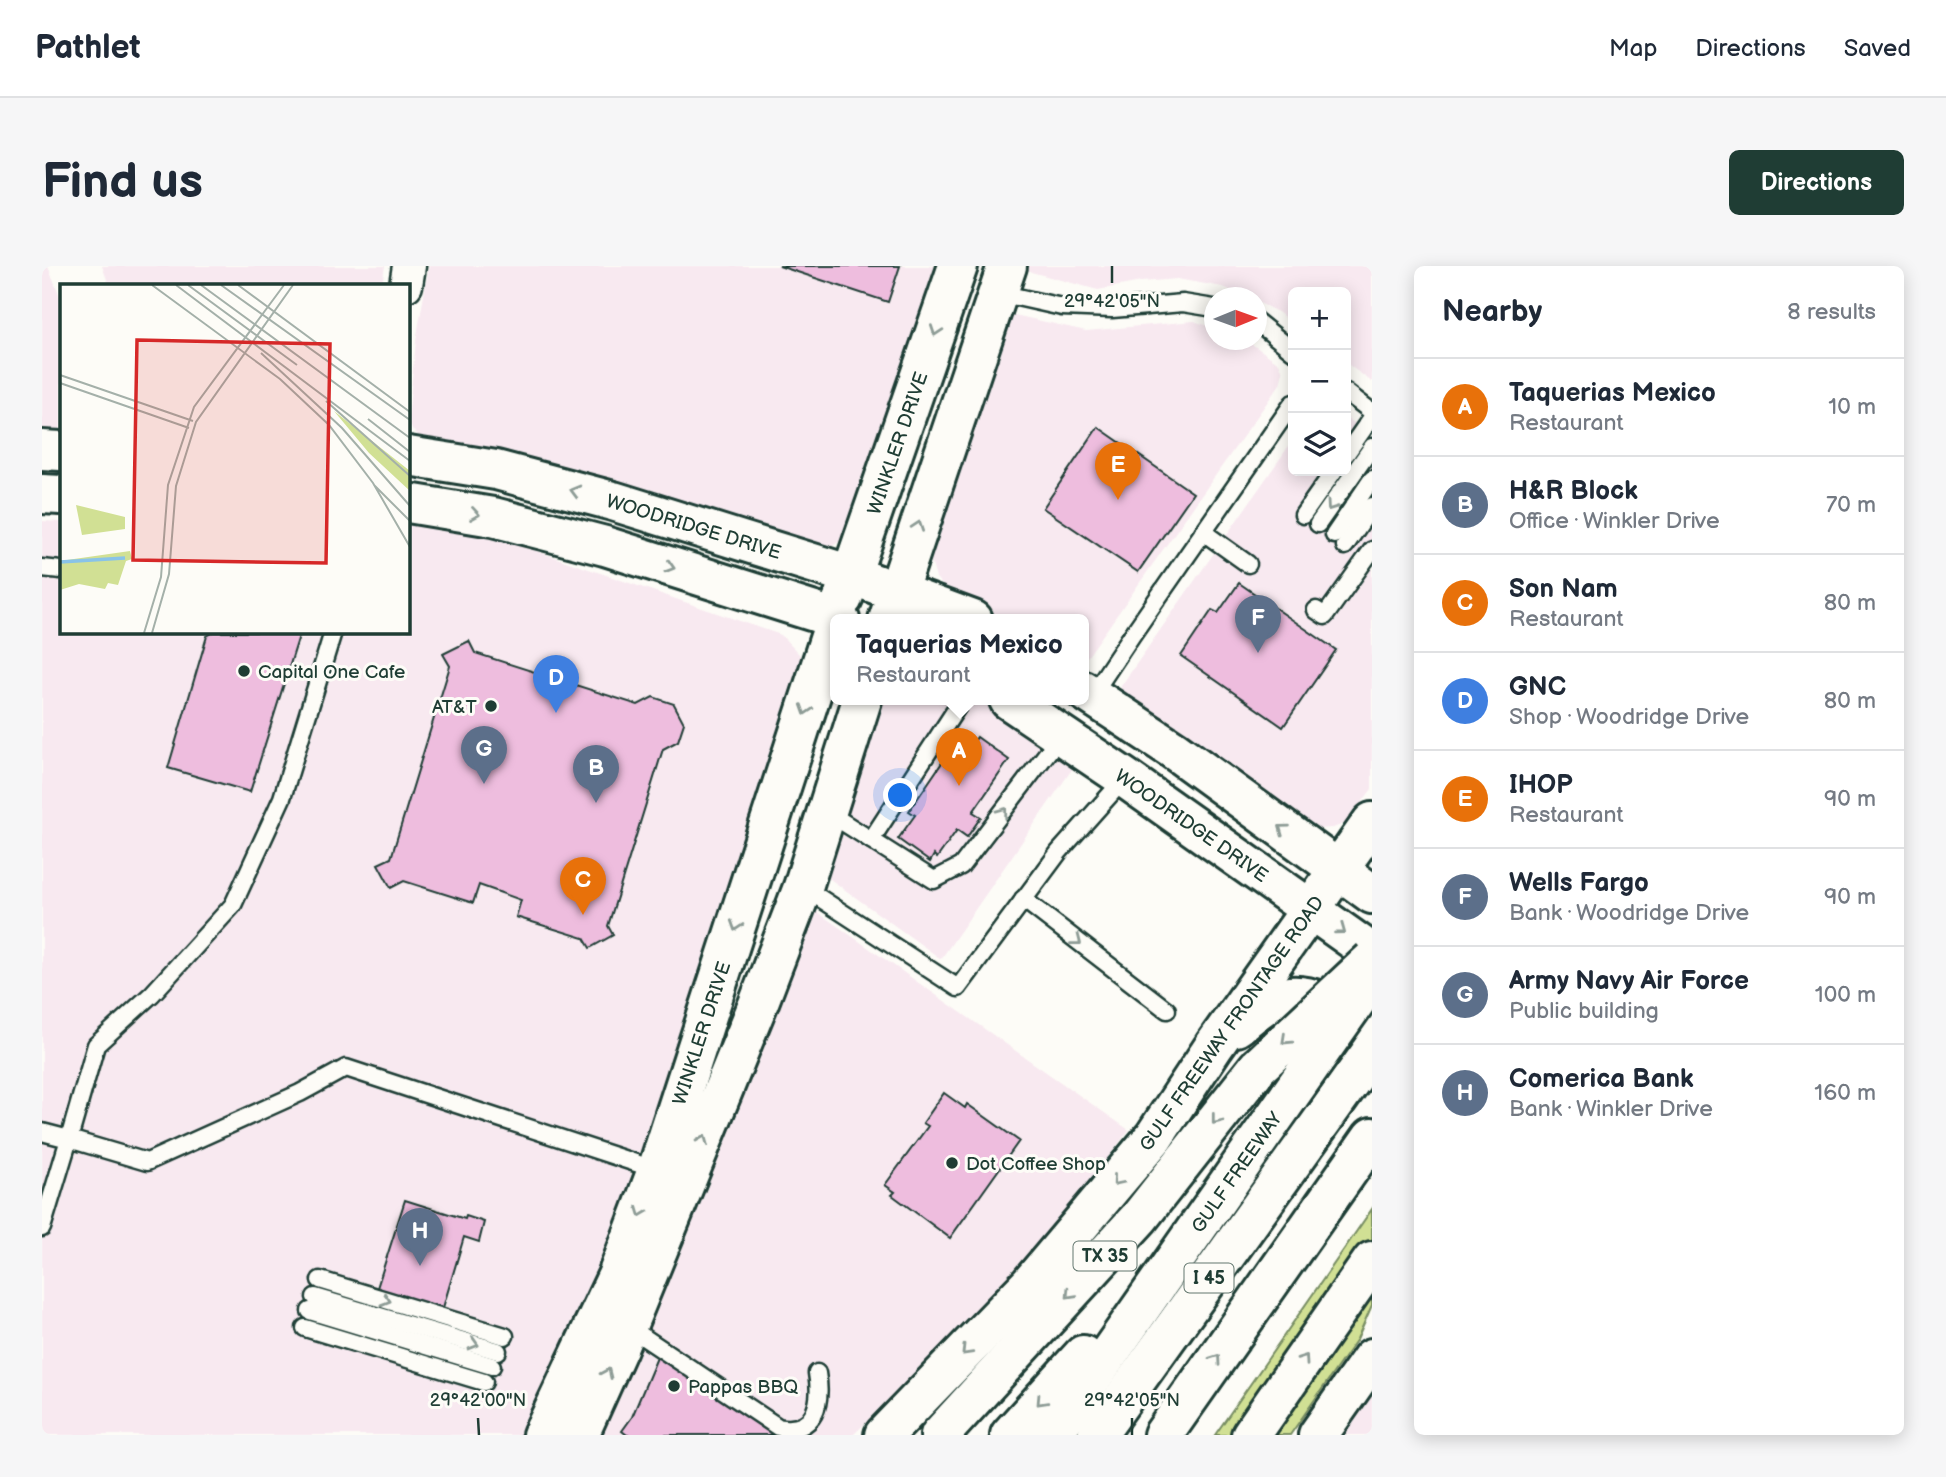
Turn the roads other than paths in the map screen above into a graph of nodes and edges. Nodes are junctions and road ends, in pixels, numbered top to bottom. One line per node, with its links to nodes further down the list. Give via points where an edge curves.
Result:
1 (409, 266): 4 (street)
2 (956, 273): 3 (main road); 29 (main road, WINKLER DRIVE, one-way to 29)
3 (1002, 279): 5 (lane, via 1062,307); 30 (main road, one-way to 3)
4 (406, 284)
5 (1204, 306)
6 (1267, 330): 7 (lane)
7 (1292, 350)
8 (1351, 396): 10 (lane)
9 (1288, 410): 24 (lane)
10 (1372, 415): 11 (lane)
11 (1351, 446)
12 (1372, 447): 23 (lane, one-way to 23)
13 (42, 450): 14 (main road)
14 (60, 451)
15 (410, 456): 29 (main road, WOODRIDGE DRIVE, one-way to 15, via 570,489 496,470)
16 (1330, 476): 22 (lane)
17 (1372, 480): 21 (lane, via 1339,540)
18 (42, 494): 19 (main road)
19 (60, 495)
20 (410, 503): 34 (main road, one-way to 34, via 493,517 605,547)
21 (1372, 506)
22 (1303, 515)
23 (1318, 524)
24 (1203, 532): 26 (lane); 37 (lane)
25 (1372, 550): 31 (lane, via 1325,616)
26 (1248, 564)
27 (42, 568): 28 (lane)
28 (60, 570)
29 (851, 575): 30 (main road, WOODRIDGE DRIVE); 32 (main road, WINKLER DRIVE)
30 (892, 605): 33 (main road, WOODRIDGE DRIVE)
31 (1315, 610)
32 (838, 614)
33 (941, 614)
34 (830, 618)
35 (332, 634): 60 (lane, via 282,798 233,905 152,994 96,1045)
36 (830, 640): 62 (main road, WINKLER DRIVE, one-way to 62)
37 (1089, 692)
38 (1089, 694): 47 (main road, one-way to 38)
39 (860, 705): 44 (main road, WINKLER DRIVE)
40 (959, 705): 46 (lane)
41 (1016, 705): 42 (main road, WOODRIDGE DRIVE)
42 (1061, 735): 43 (main road, WOODRIDGE DRIVE); 46 (lane, one-way to 42, via 934,880 961,866)
43 (1125, 778): 50 (lane); 51 (main road, WOODRIDGE DRIVE)
44 (827, 812): 46 (lane); 48 (main road, WINKLER DRIVE)
45 (1372, 822): 47 (main road, GULF FREEWAY FRONTAGE ROAD)
46 (871, 840)
47 (1338, 869): 49 (main road); 51 (main road, GULF FREEWAY FRONTAGE ROAD)
48 (803, 887): 50 (lane, via 958,988); 62 (main road, WINKLER DRIVE, one-way to 48)
49 (1372, 894)
50 (1023, 900): 55 (lane, one-way to 55)
51 (1311, 908): 52 (main road, WOODRIDGE DRIVE, one-way to 52); 57 (main road, GULF FREEWAY FRONTAGE ROAD)
52 (1372, 953)
53 (1372, 960): 76 (main road, TX 35, one-way to 76, bridge, via 1258,1067 1139,1218)
54 (1372, 977): 64 (main road, GULF FREEWAY / I 45, bridge)
55 (1167, 1010)
56 (1372, 1034): 57 (main road, via 1320,1000 1278,998)
57 (1214, 1046): 75 (main road, GULF FREEWAY FRONTAGE ROAD, one-way to 75, via 1154,1138 1047,1264)
58 (1372, 1051): 79 (main road, GULF FREEWAY / I 45)
59 (42, 1132): 60 (lane)
60 (69, 1139): 62 (lane, via 147,1162 346,1068); 63 (lane)
61 (1368, 1143): 80 (main road, I 45, one-way to 61)
62 (672, 1174): 68 (main road, WINKLER DRIVE); 73 (main road, WINKLER DRIVE, one-way to 73, via 617,1276)
63 (42, 1228)
64 (1186, 1242): 77 (main road, TX 35, one-way to 77); 78 (main road, GULF FREEWAY / I 45)
65 (1372, 1261): 81 (main road, one-way to 65)
66 (320, 1280): 67 (lane, via 498,1351)
67 (313, 1304)
68 (627, 1326): 71 (lane, via 789,1430 813,1418 820,1389); 74 (main road, WINKLER DRIVE, one-way to 68)
69 (305, 1328): 72 (lane)
70 (1372, 1357): 82 (main road)
71 (817, 1373)
72 (484, 1382)
73 (542, 1435)
74 (579, 1435)
75 (884, 1435)
76 (940, 1435)
77 (1010, 1435)
78 (1052, 1435)
79 (1097, 1435)
80 (1163, 1435)
81 (1251, 1435)
82 (1318, 1435)

